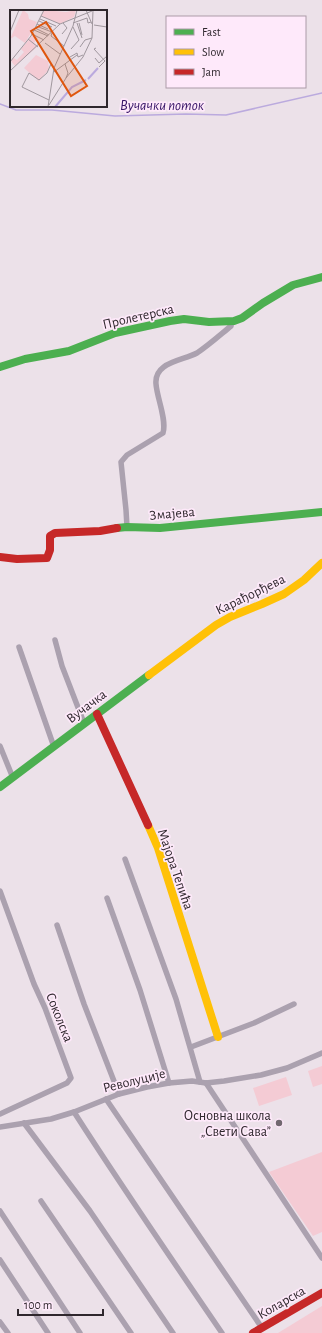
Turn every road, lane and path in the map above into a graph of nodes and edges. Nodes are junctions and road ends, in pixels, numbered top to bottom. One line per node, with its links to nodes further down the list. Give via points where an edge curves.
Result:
1 (322, 277): 2 (street, Пролетерска, via 293,286 242,318)
2 (232, 321): 3 (street, Пролетерска, via 170,321 115,333 69,351 25,359); 5 (street, via 231,326 196,353 162,368 157,373 156,385 164,424 163,431 122,462)
3 (0, 367)
4 (322, 512): 5 (street, Змајева, via 160,528)
5 (127, 527): 6 (street, Змајева, via 52,534 47,558)
6 (0, 557)
7 (322, 563): 9 (street, Карађорђева, via 287,591 270,601 226,618)
8 (55, 640): 12 (street)
9 (188, 646): 11 (street, Вучачка)
10 (19, 647): 14 (street)
11 (97, 714): 12 (street, Вучачка); 22 (street, Мајора Тепића, via 158,848)
12 (84, 723): 14 (street, Вучачка)
13 (0, 746): 15 (street)
14 (54, 747): 15 (street, Вучачка)
15 (13, 778): 16 (street, Вучачка)
16 (0, 787)
17 (125, 860): 23 (street)
18 (0, 891): 30 (street, Соколска, via 71,1078 67,1083)
19 (107, 898): 26 (street, via 140,990)
20 (57, 925): 27 (street)
21 (294, 1004): 22 (street)
22 (218, 1037): 23 (street)
23 (191, 1047): 25 (street)
24 (322, 1053): 25 (street, Револуције, via 276,1071)
25 (203, 1082): 26 (street, Револуције); 35 (street)
26 (168, 1083): 27 (street, Револуције)
27 (119, 1094): 28 (street, Револуције)
28 (106, 1099): 29 (street, Револуције); 39 (street)
29 (74, 1112): 31 (street, Револуције); 45 (street)
30 (0, 1114)
31 (24, 1123): 32 (street, Револуције); 44 (street, via 90,1211)
32 (0, 1127)
33 (41, 1201): 43 (street)
34 (0, 1211): 42 (street)
35 (322, 1258)
36 (0, 1260): 41 (street)
37 (322, 1294): 39 (street, Коларска)
38 (0, 1322): 40 (street)
39 (262, 1328): 46 (street, Коларска)
40 (8, 1333)
41 (48, 1333)
42 (80, 1333)
43 (131, 1333)
44 (173, 1333)
45 (222, 1333)
46 (253, 1333)

